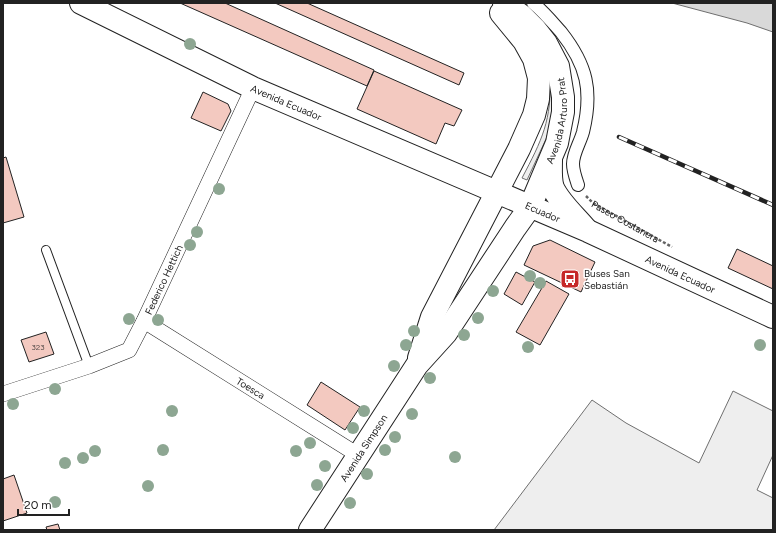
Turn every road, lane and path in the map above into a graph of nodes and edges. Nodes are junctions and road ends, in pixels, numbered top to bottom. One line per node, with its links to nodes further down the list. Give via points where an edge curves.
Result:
1 (81, 3): 5 (main road, Avenida Ecuador)
2 (490, 3): 8 (main road, Avenida Arturo Prat, via 524,41 534,59 539,78 538,99 528,132)
3 (504, 3): 6 (main road, Avenida Arturo Prat, via 535,29 558,66 564,97 563,112 557,143)
4 (533, 3): 7 (street, via 569,42 585,74 585,118 573,164)
5 (253, 88): 8 (main road, Avenida Ecuador); 14 (street, Federico Hettich)
6 (550, 157): 9 (main road, Avenida Arturo Prat); 10 (main road, via 553,188)
7 (578, 185): 11 (path, Paseo Costanera, via 581,192 593,203)
8 (497, 192): 9 (main road, Ecuador); 15 (main road, Avenida Simpson, via 432,318)
9 (530, 207): 10 (main road, Ecuador); 15 (main road, Avenida Simpson, via 446,334)
10 (588, 231): 13 (main road, Avenida Ecuador)
11 (675, 249)
12 (46, 250): 16 (lane)
13 (773, 316)
14 (144, 321): 16 (street, Federico Hettich, via 129,350); 18 (street, Toesca)
15 (417, 365): 18 (main road, Avenida Simpson)
16 (89, 366): 17 (street, Federico Hettich)
17 (3, 394)
18 (358, 455): 19 (main road, Avenida Simpson)
19 (310, 530)

